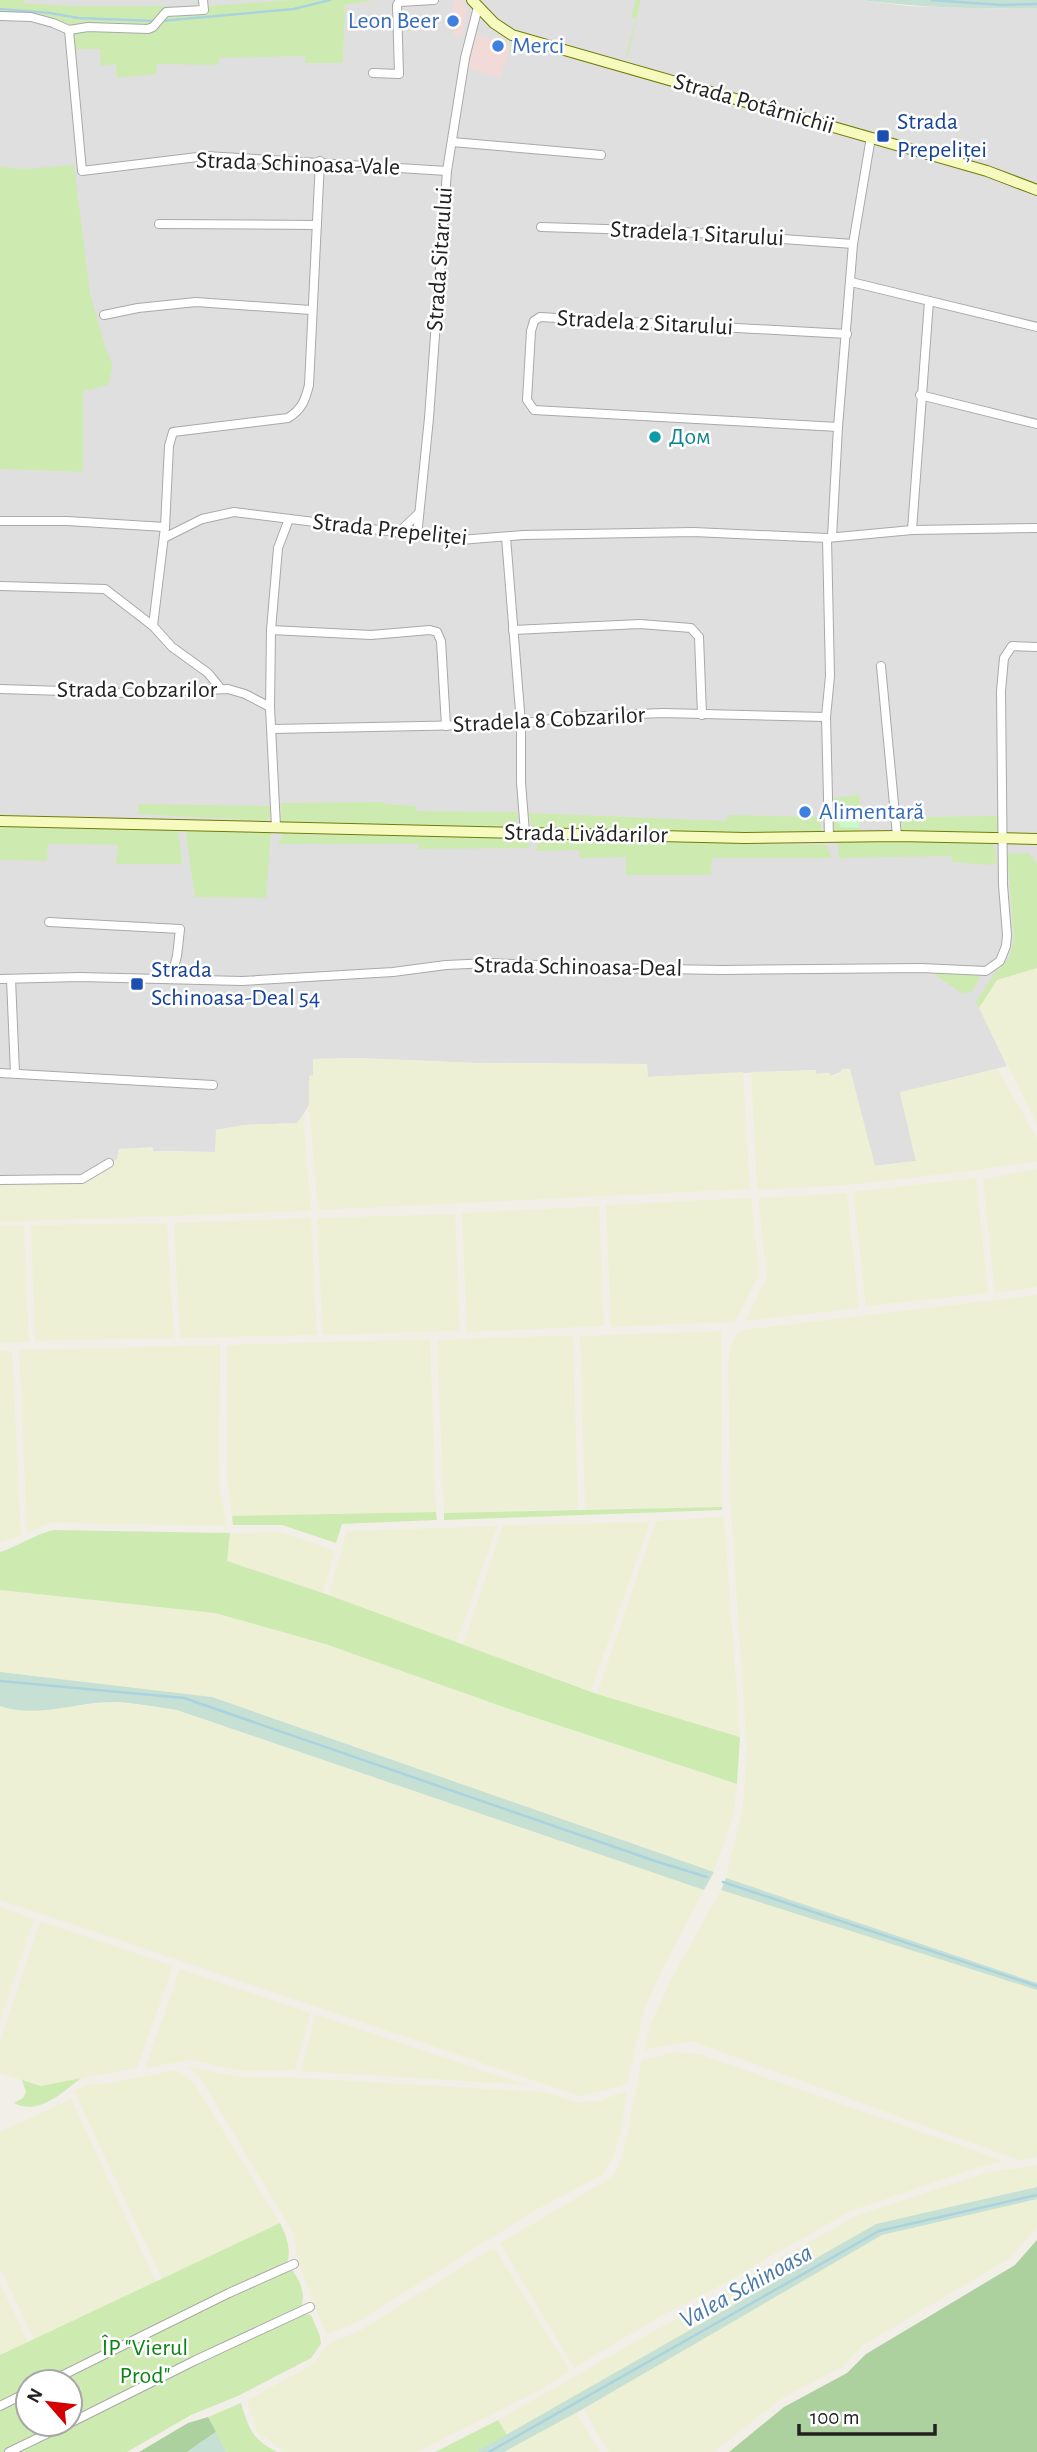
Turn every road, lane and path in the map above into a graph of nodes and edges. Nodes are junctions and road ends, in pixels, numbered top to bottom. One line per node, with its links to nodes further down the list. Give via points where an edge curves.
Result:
1 (203, 0): 5 (street, via 204,10 166,12 148,29)
2 (434, 0): 6 (street, via 399,2 400,74)
3 (475, 4): 7 (street, Strada Potârnichii, via 512,35); 8 (street, Strada Sitarului)
4 (0, 16): 5 (street, via 31,18)
5 (69, 30): 10 (street, Strada Schinoasa-Vale, via 82,171 206,156)
6 (373, 73)
7 (871, 137): 12 (street, Strada Potârnichii); 16 (street)
8 (452, 142): 9 (street); 11 (street, Strada Sitarului)
9 (601, 155)
10 (320, 161): 11 (street, Strada Schinoasa-Vale); 14 (street)
11 (447, 171): 26 (street, Strada Sitarului)
12 (1037, 190)
13 (159, 224): 14 (street)
14 (317, 225): 19 (street)
15 (541, 227): 16 (street, Stradela 1 Sitarului, via 669,230)
16 (853, 244): 17 (street)
17 (851, 282): 18 (street); 22 (street)
18 (929, 301): 21 (street); 23 (street)
19 (312, 310): 20 (street, via 196,302); 29 (street, via 309,385 300,410 289,418 173,432)
20 (104, 315)
21 (1037, 327)
22 (847, 334): 25 (street); 25 (street, Stradela 2 Sitarului, via 540,317 531,331 527,400 531,408)
23 (920, 395): 24 (street); 31 (street)
24 (1037, 424)
25 (838, 427): 35 (street)
26 (418, 514): 32 (street); 33 (street, Strada Sitarului)
27 (289, 519): 32 (street, Strada Prepeliței); 36 (street, Strada Prepeliței, via 234,512 202,519); 39 (street, Strada Prepeliței, via 278,548)
28 (0, 522): 29 (street)
29 (165, 527): 36 (street)
30 (1037, 528): 31 (street, Strada Prepeliței)
31 (912, 530): 35 (street, Strada Prepeliței)
32 (398, 533): 33 (street, Strada Prepeliței)
33 (417, 536): 34 (street, Strada Prepeliței, via 460,540)
34 (506, 537): 35 (street, Strada Prepeliței, via 694,533); 40 (street)
35 (830, 537): 47 (street)
36 (164, 538): 38 (street)
37 (0, 586): 38 (street, via 105,589)
38 (153, 626): 44 (street)
39 (271, 630): 45 (street, Strada Prepeliței); 49 (street, via 371,635 437,632)
40 (513, 630): 46 (street, via 640,624 691,628 699,637); 48 (street)
41 (1037, 647): 56 (street, via 1012,646 1006,651 1001,691)
42 (881, 666): 54 (street)
43 (0, 689): 44 (street, Strada Cobzarilor, via 128,693)
44 (221, 689): 45 (street, Strada Cobzarilor, via 246,694)
45 (270, 707): 50 (street, Strada Prepeliței)
46 (702, 715): 47 (street, Stradela 8 Cobzarilor); 48 (street, Stradela 8 Cobzarilor, via 588,716)
47 (826, 717): 55 (street)
48 (521, 724): 49 (street, Stradela 8 Cobzarilor); 53 (street)
49 (446, 726): 50 (street, Stradela 8 Cobzarilor)
50 (272, 729): 52 (street)
51 (0, 821): 52 (street, Strada Livădarilor)
52 (276, 827): 53 (street, Strada Livădarilor)
53 (525, 833): 55 (street, Strada Livădarilor)
54 (897, 836): 55 (street, Strada Livădarilor); 56 (street, Strada Livădarilor)
55 (829, 837)
56 (1003, 839): 57 (street, Strada Livădarilor); 59 (street, Strada Schinoasa-Deal, via 1006,946 1000,961 986,971 490,963 242,981)
57 (1037, 839)
58 (49, 922): 59 (street, via 180,929)
59 (171, 978): 61 (street, Strada Schinoasa-Deal)
60 (0, 979): 61 (street, Strada Schinoasa-Deal)
61 (10, 979): 63 (street)
62 (0, 1073): 63 (street)
63 (15, 1073): 64 (street)
64 (213, 1085)
65 (109, 1163): 66 (street, via 82,1179)
66 (0, 1180)
67 (294, 2264): 69 (street)
68 (310, 2307): 70 (street)
69 (77, 2368)
70 (84, 2416)
71 (38, 2438): 72 (street)
72 (9, 2452)

